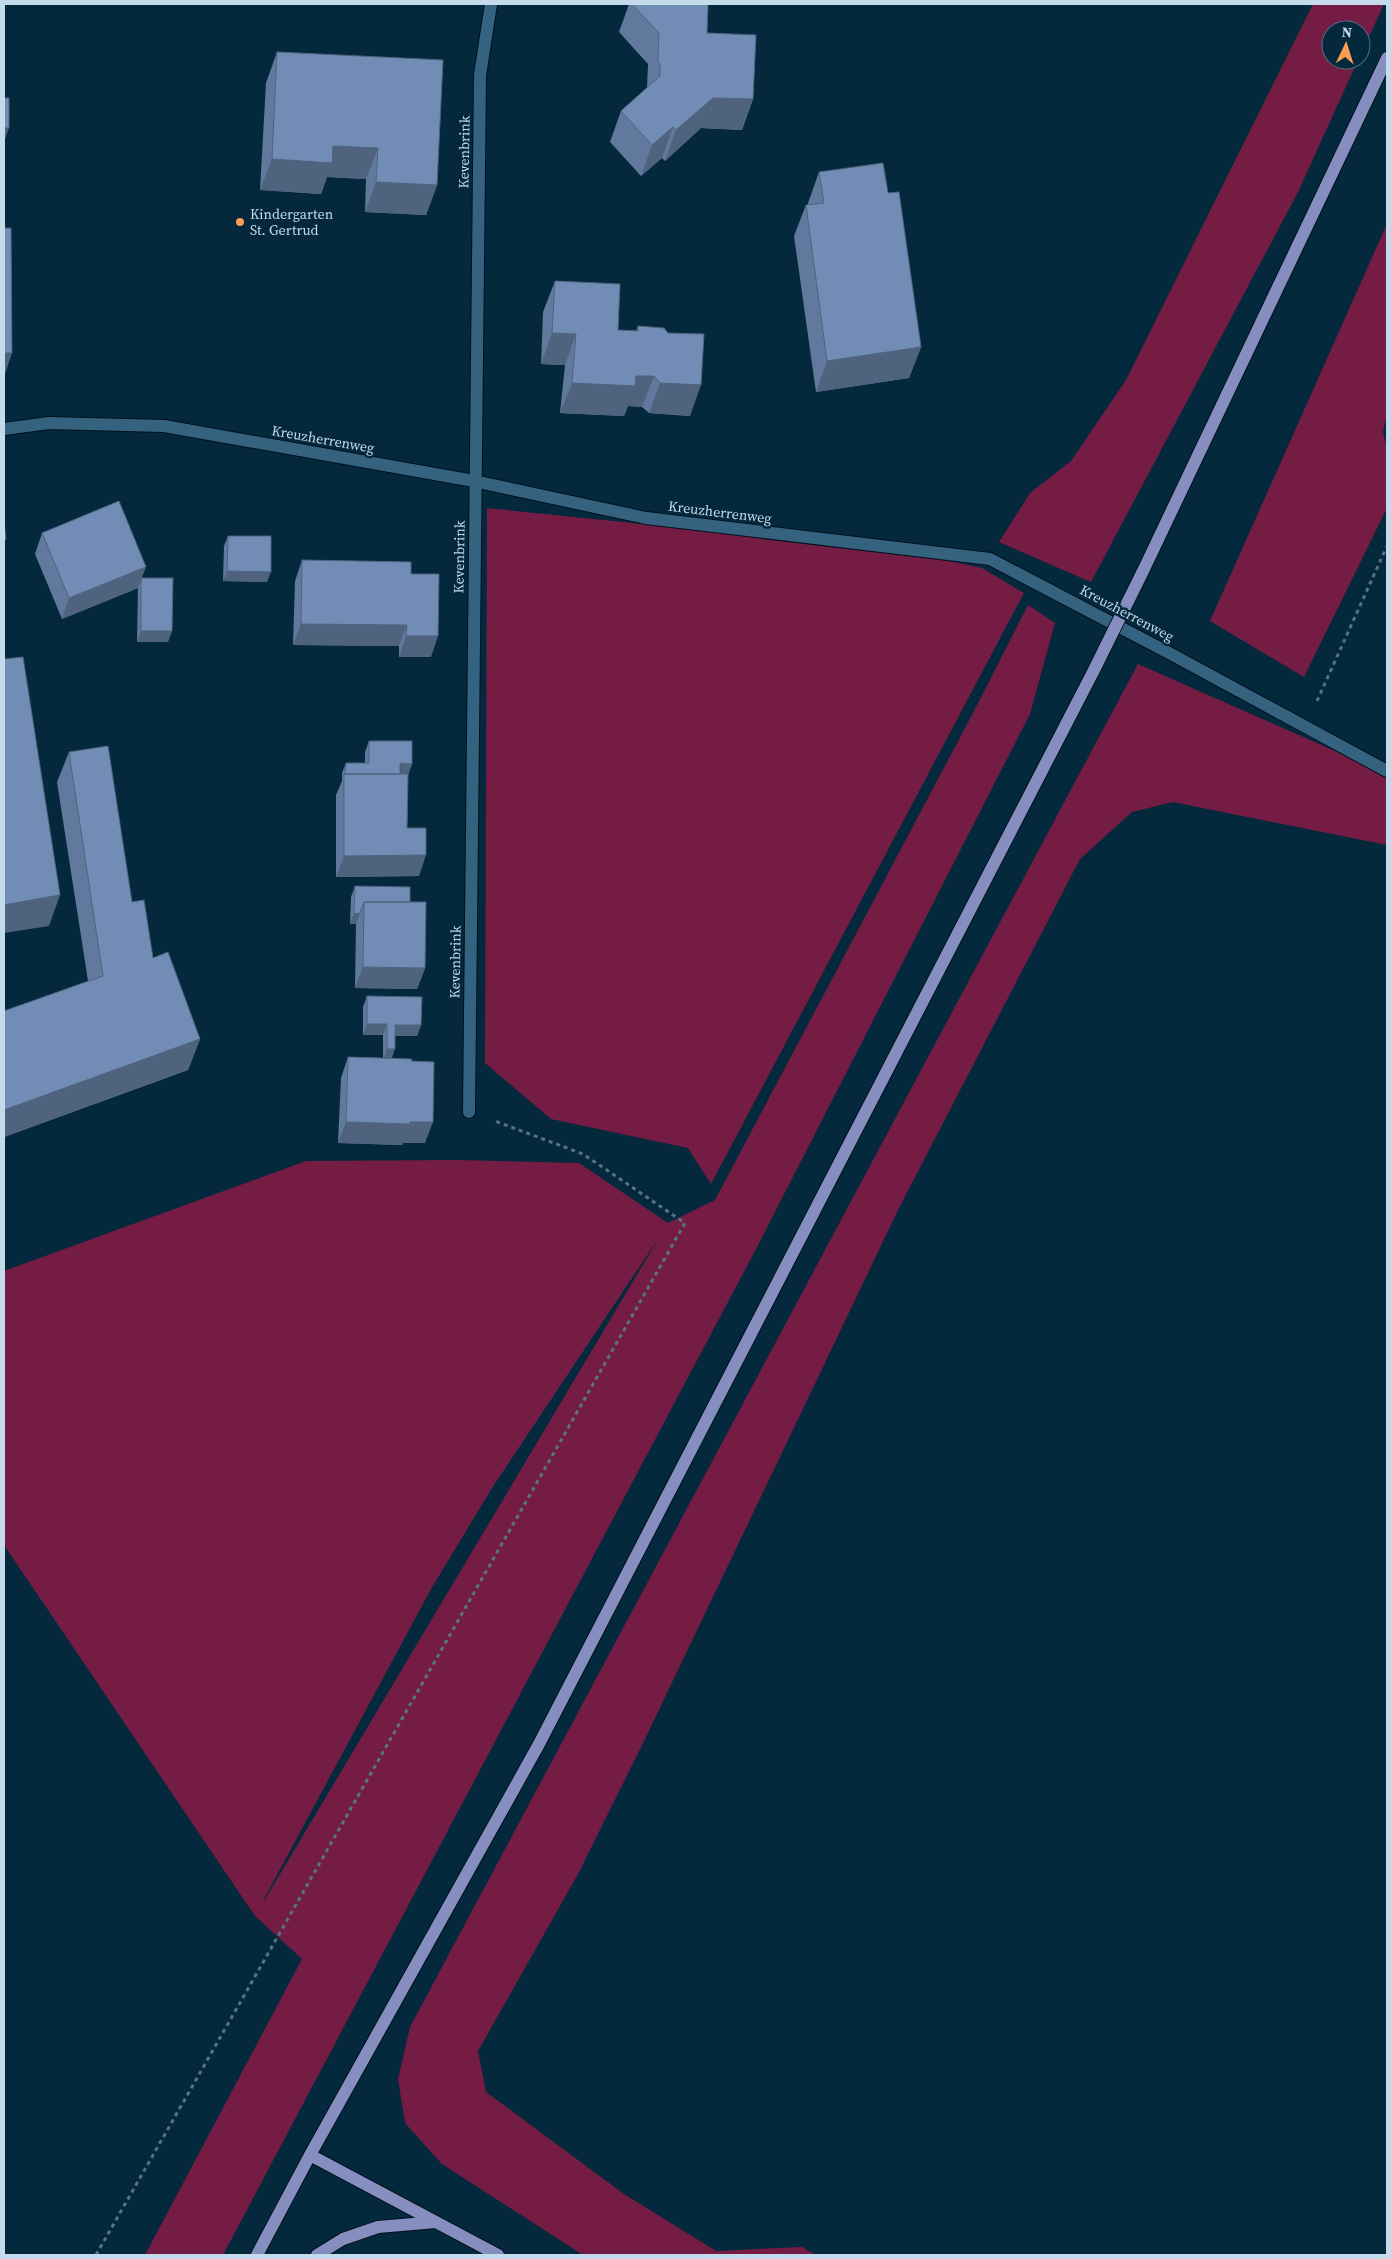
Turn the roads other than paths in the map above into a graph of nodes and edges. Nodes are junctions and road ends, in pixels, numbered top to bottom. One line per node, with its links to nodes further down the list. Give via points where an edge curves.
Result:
1 (491, 4): 4 (street, Kevenbrink, via 480,75)
2 (1387, 58): 7 (main road, bridge, via 1093,672 539,1744)
3 (4, 429): 4 (street, Kreuzherrenweg, via 49,423 164,426)
4 (474, 481): 5 (street, Kreuzherrenweg, via 646,518 990,559); 6 (street, Kevenbrink)
5 (1387, 771)
6 (469, 1112)
7 (310, 2155): 8 (main road); 9 (main road)
8 (436, 2222): 10 (main road, via 378,2227 343,2239); 11 (main road)
9 (257, 2255)
10 (317, 2255)
11 (498, 2255)

